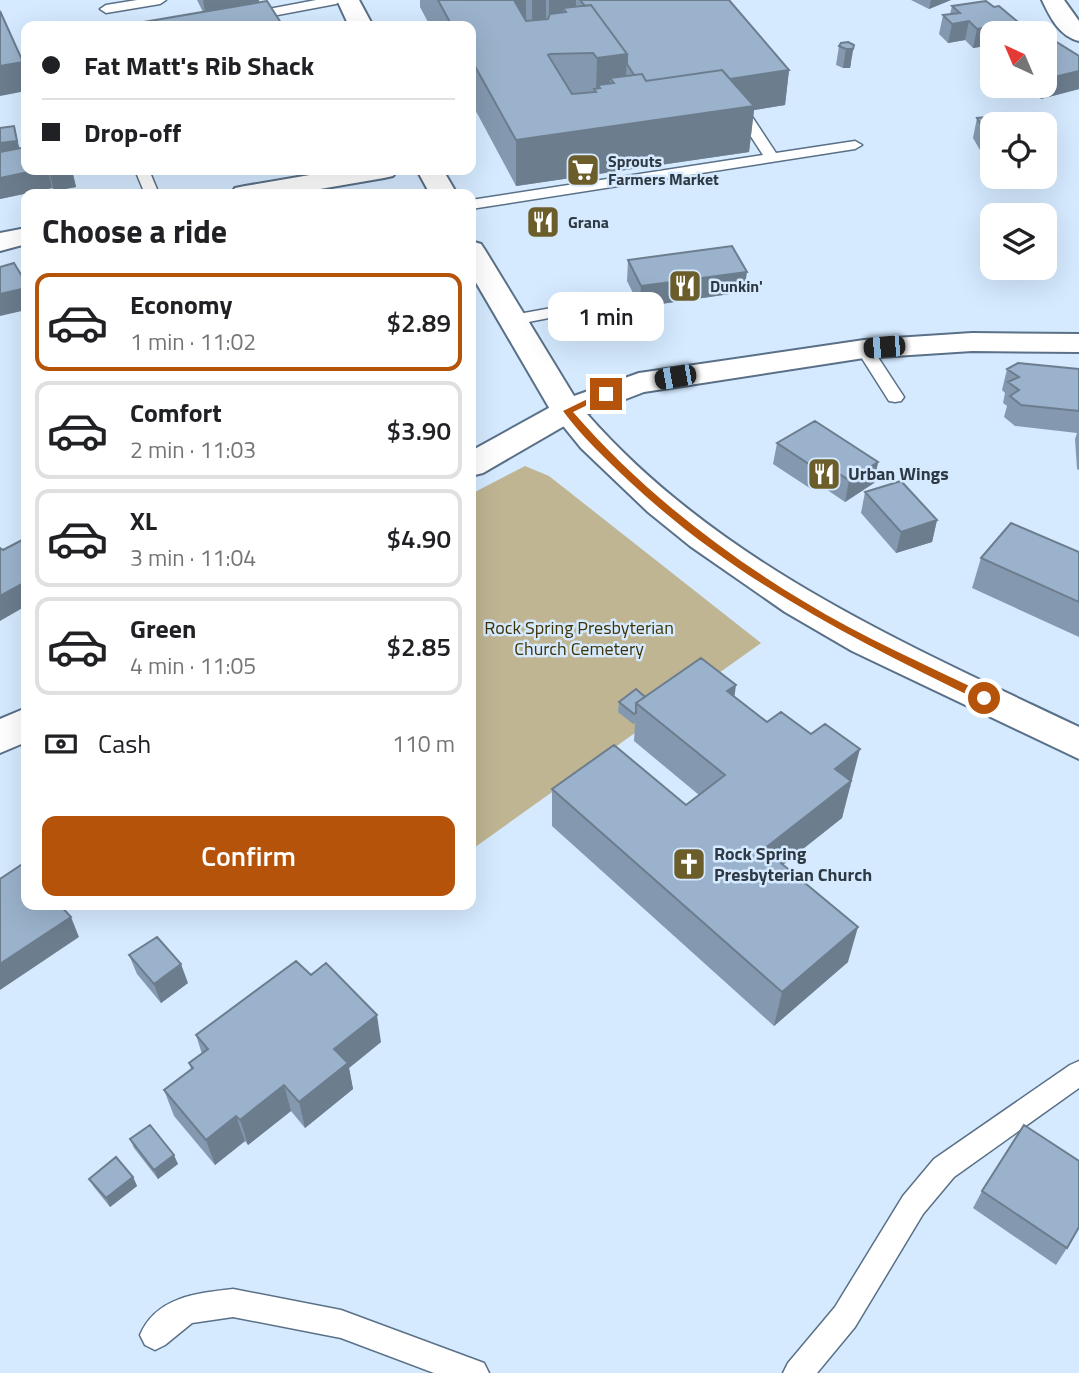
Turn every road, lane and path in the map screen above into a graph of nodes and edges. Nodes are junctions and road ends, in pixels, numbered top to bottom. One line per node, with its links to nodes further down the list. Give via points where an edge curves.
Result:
1 (160, 0): 6 (lane)
2 (336, 0): 5 (lane)
3 (348, 0): 8 (main road)
4 (1053, 0): 9 (main road)
5 (295, 4): 7 (lane)
6 (105, 5)
7 (222, 21)
8 (358, 21)
9 (1079, 34)
10 (742, 112): 12 (lane)
11 (855, 145): 12 (lane)
12 (772, 158): 15 (lane)
13 (347, 175): 14 (main road)
14 (272, 189)
15 (476, 204)
16 (21, 237): 17 (main road)
17 (0, 242)
18 (476, 258): 20 (main road)
19 (579, 307): 20 (lane)
20 (513, 320): 24 (main road)
21 (1079, 344): 22 (main road, via 972,342)
22 (864, 349): 23 (lane); 24 (main road, via 639,383)
23 (895, 397)
24 (567, 411): 25 (main road); 28 (main road, via 594,443 660,504 788,597 865,640)
25 (476, 463)
26 (21, 726): 27 (main road)
27 (0, 738)
28 (1079, 744)
29 (1079, 1073): 32 (lane, via 944,1168 913,1205 845,1317)
30 (155, 1335): 31 (lane, via 186,1310 233,1303 341,1324)
31 (474, 1373)
32 (798, 1373)

